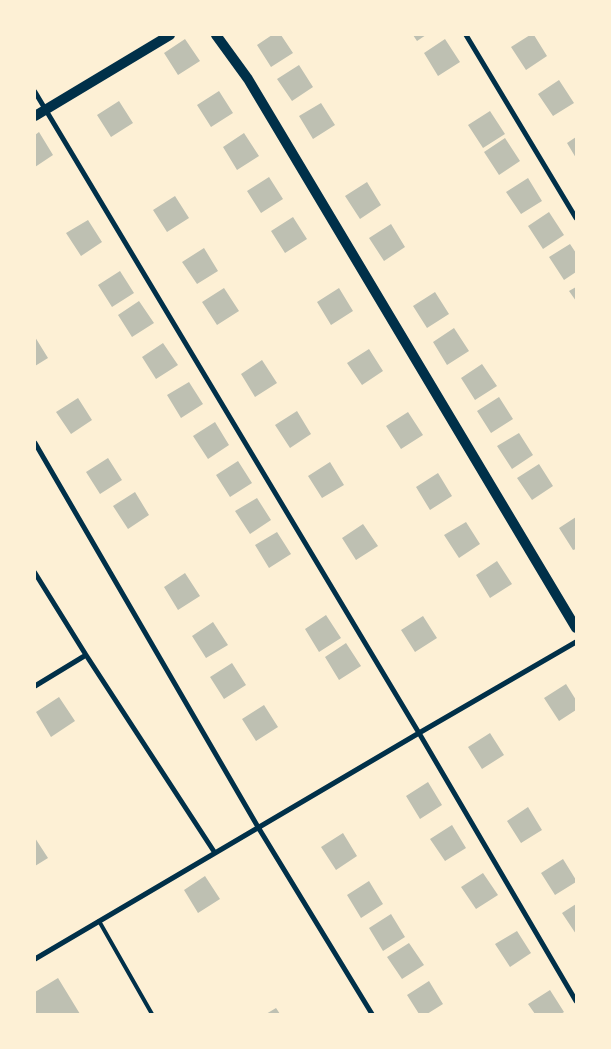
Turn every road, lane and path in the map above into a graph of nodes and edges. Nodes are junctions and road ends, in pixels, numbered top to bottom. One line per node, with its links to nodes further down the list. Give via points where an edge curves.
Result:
1 (170, 35): 5 (main road)
2 (216, 35): 10 (main road, via 248,79)
3 (466, 35): 7 (street)
4 (35, 92): 5 (street)
5 (45, 110): 6 (main road); 14 (street)
6 (35, 116)
7 (576, 218)
8 (35, 443): 15 (street)
9 (35, 573): 12 (street)
10 (576, 628)
11 (576, 642): 14 (street)
12 (86, 655): 13 (street); 16 (street)
13 (35, 686)
14 (419, 733): 15 (street); 19 (street)
15 (258, 828): 16 (street); 21 (street)
16 (216, 853): 17 (street)
17 (99, 921): 18 (street); 20 (lane)
18 (35, 959)
19 (576, 1001)
20 (152, 1014)
21 (372, 1014)

